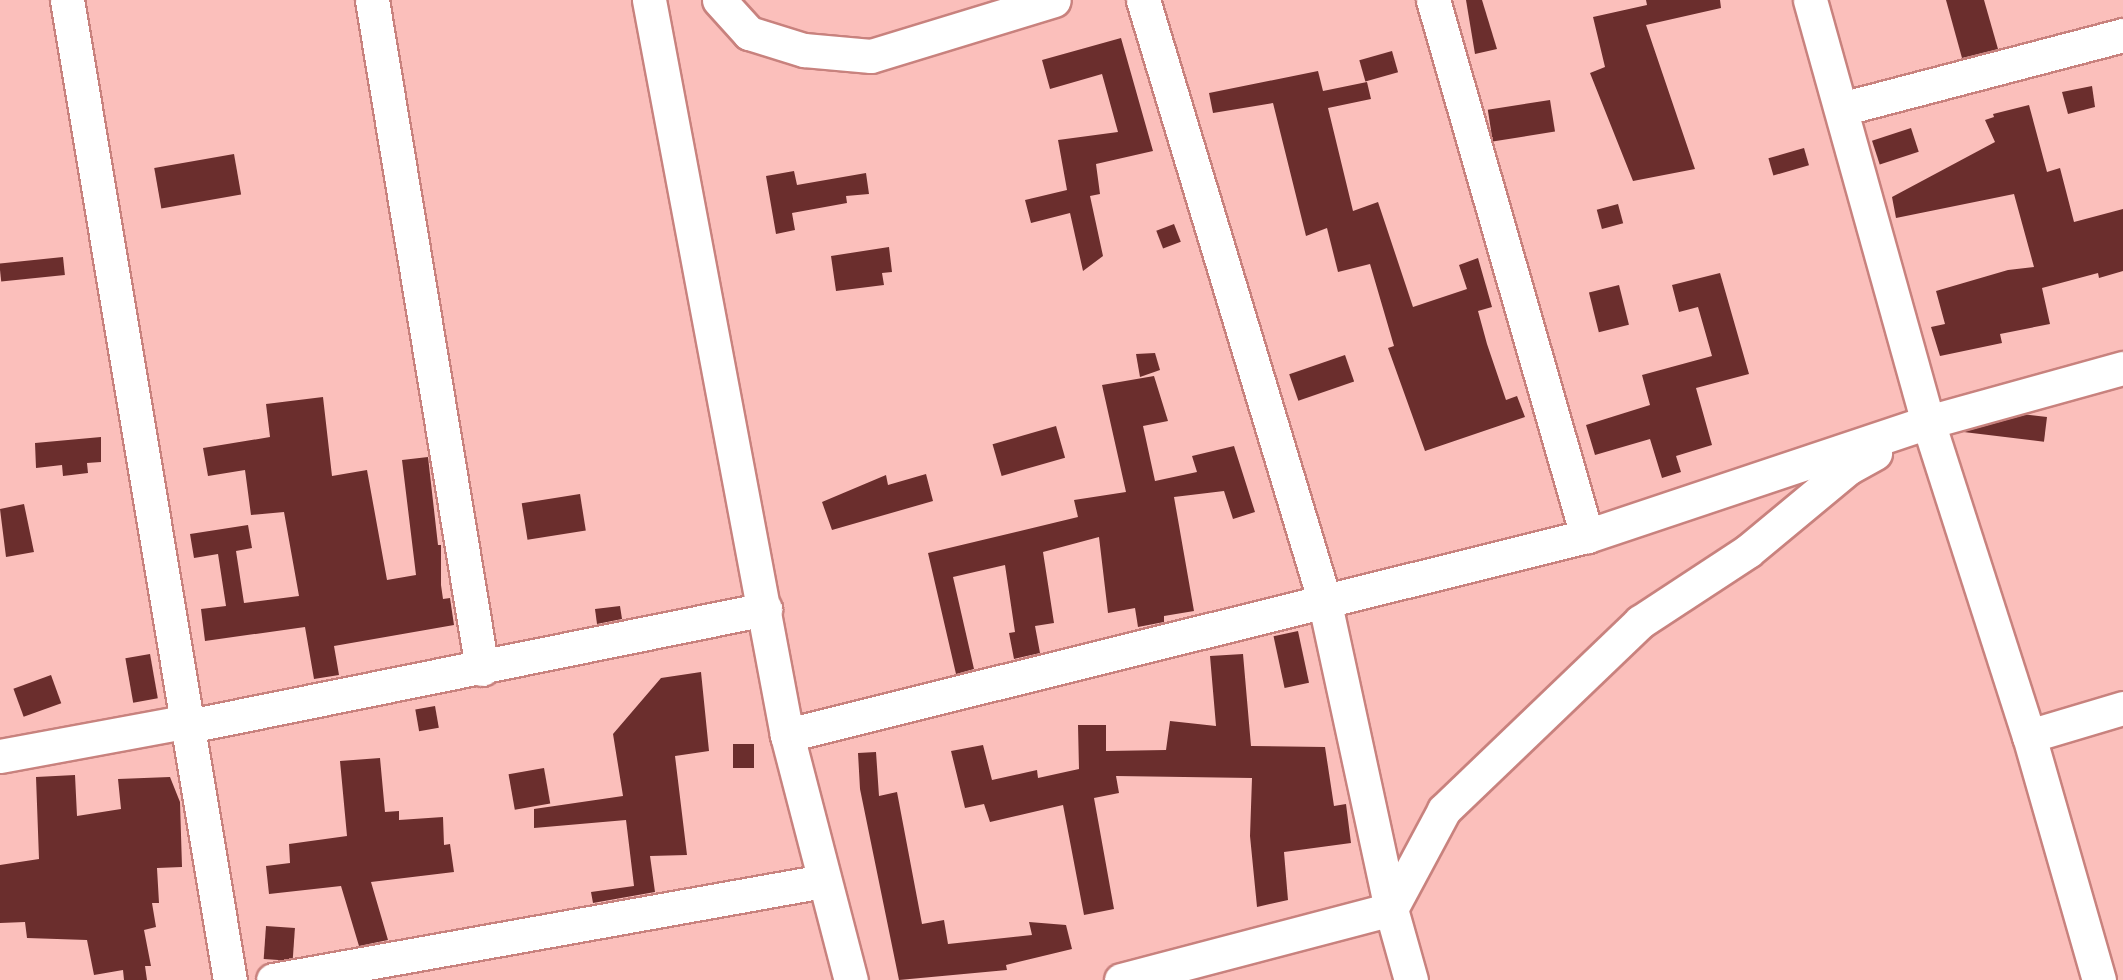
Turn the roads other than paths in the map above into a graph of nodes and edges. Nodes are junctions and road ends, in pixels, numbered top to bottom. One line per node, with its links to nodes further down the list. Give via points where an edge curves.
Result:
1 (67, 0): 18 (street)
2 (372, 0): 16 (street)
3 (649, 0): 15 (street)
4 (720, 0): 5 (street, via 749,33 804,50 871,56)
5 (1054, 0)
6 (1143, 0): 14 (street)
7 (1433, 0): 13 (street)
8 (1810, 0): 10 (street)
9 (2123, 35): 10 (street)
10 (1841, 109): 12 (street)
11 (2123, 368): 12 (street)
12 (1928, 422): 13 (street); 20 (street); 23 (street, via 1848,468 1748,551 1640,621 1444,810)
13 (1587, 536): 14 (street)
14 (1324, 599): 19 (street); 23 (street)
15 (765, 609): 16 (street); 19 (street)
16 (482, 669): 18 (street)
17 (2123, 708): 20 (street)
18 (189, 726): 21 (street, via 188,721); 24 (street)
19 (787, 735): 22 (street)
20 (2029, 736): 29 (street)
21 (0, 756)
22 (822, 881): 25 (street); 26 (street)
23 (1391, 909): 27 (street); 28 (street)
24 (230, 980)
25 (273, 980)
26 (851, 980)
27 (1121, 980)
28 (1411, 980)
29 (2099, 980)

